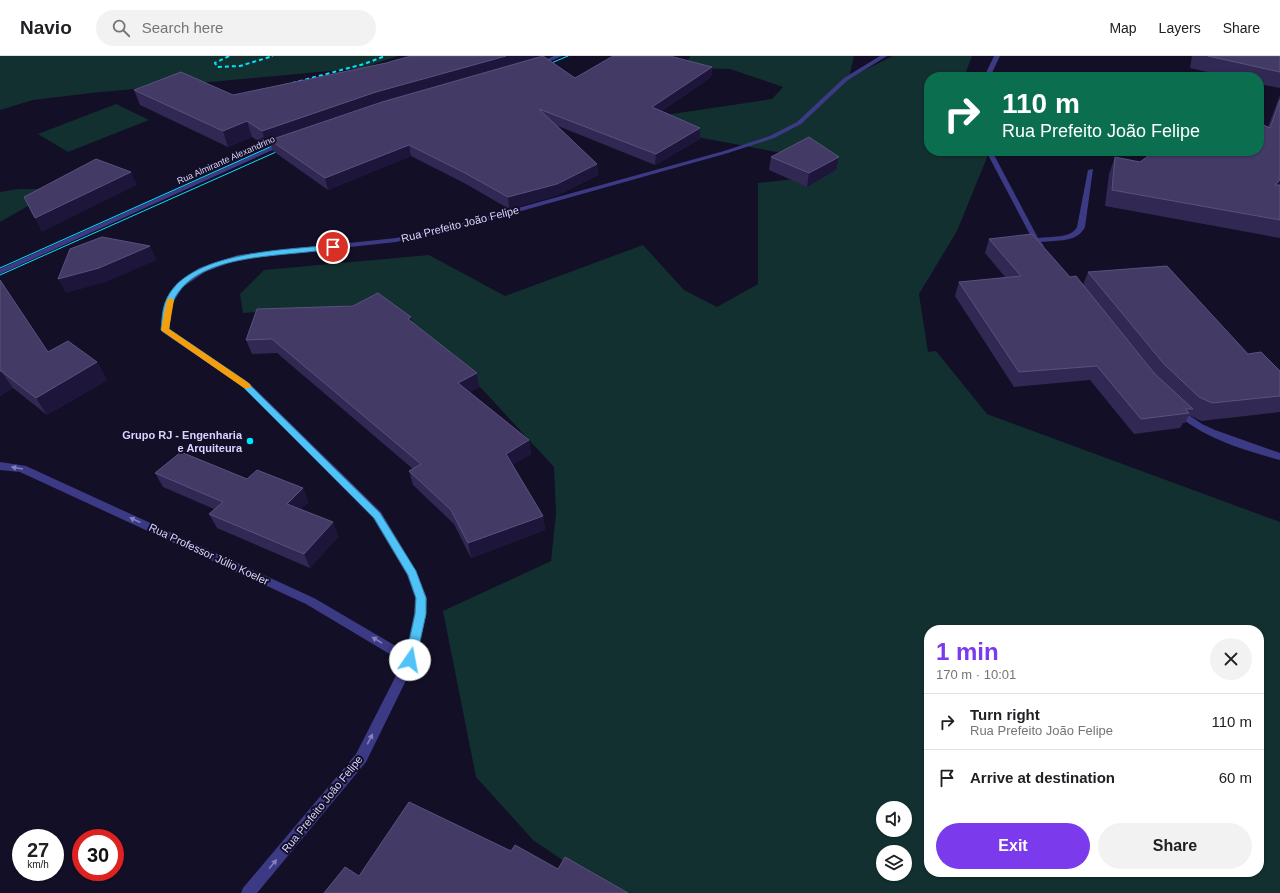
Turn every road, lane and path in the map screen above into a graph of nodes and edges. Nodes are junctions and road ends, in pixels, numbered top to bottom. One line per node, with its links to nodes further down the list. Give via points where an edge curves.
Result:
1 (559, 56): 4 (street)
2 (884, 56): 15 (street, Rua Prefeito João Felipe, via 846,79 799,123 772,137 726,152 468,224 396,240 238,257 202,270 180,285 169,302 165,330 244,384 377,516 412,574 421,598)
3 (997, 56): 5 (street)
4 (527, 68)
5 (989, 72)
6 (288, 142): 11 (street, Rua Almirante Alexandrino)
7 (992, 156): 9 (street)
8 (1091, 170): 9 (street, via 1078,233 1070,237)
9 (1036, 240): 10 (street)
10 (1045, 252)
11 (0, 272)
12 (1168, 402): 13 (street, via 1184,418 1215,434)
13 (1280, 457)
14 (0, 466): 15 (street, Rua Professor Júlio Koeler, one-way to 14, via 310,601 22,469)
15 (410, 660): 16 (street, Rua Prefeito João Felipe, one-way to 15, via 361,758)
16 (248, 893)

